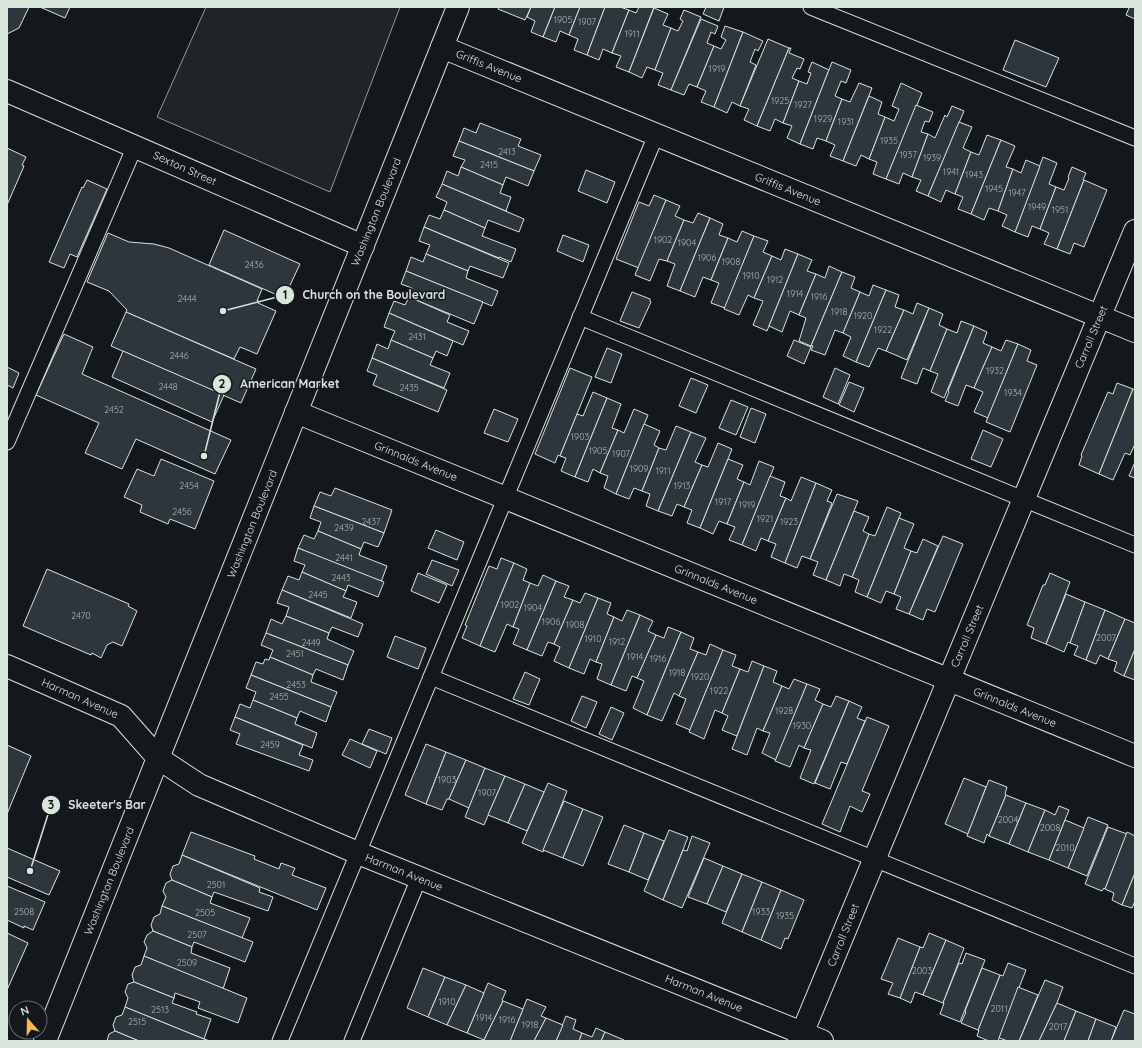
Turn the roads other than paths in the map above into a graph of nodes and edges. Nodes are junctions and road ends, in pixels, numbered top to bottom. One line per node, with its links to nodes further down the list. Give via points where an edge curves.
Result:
1 (458, 7): 3 (street, Washington Boulevard)
2 (811, 7): 6 (lane)
3 (442, 47): 5 (street, Griffis Avenue); 9 (street, Washington Boulevard)
4 (7, 90): 7 (street, Sexton Street)
5 (656, 135): 10 (lane); 11 (street, Griffis Avenue)
6 (1135, 138)
7 (135, 146): 9 (street, Sexton Street); 14 (lane)
8 (1135, 231): 11 (street, Carroll Street)
9 (363, 246): 13 (street, Washington Boulevard)
10 (580, 317): 15 (lane); 16 (lane)
11 (1099, 317): 12 (street, Griffis Avenue); 16 (street, Carroll Street)
12 (1135, 331)
13 (296, 412): 15 (street, Grinnalds Avenue); 22 (street, Washington Boulevard)
14 (7, 442)
15 (505, 498): 19 (lane); 20 (street, Grinnalds Avenue)
16 (1024, 499): 17 (lane); 20 (street, Carroll Street)
17 (1135, 545)
18 (7, 666): 22 (street, Harman Avenue, via 121,716)
19 (431, 678): 23 (lane); 24 (lane)
20 (949, 680): 21 (street, Grinnalds Avenue); 24 (street, Carroll Street)
21 (1135, 756)
22 (158, 758): 23 (street, Harman Avenue, via 199,785); 28 (street, Washington Boulevard)
23 (358, 853): 25 (street, Harman Avenue); 29 (lane)
24 (874, 859): 26 (lane); 27 (street, Carroll Street)
25 (420, 878): 27 (street, Harman Avenue); 30 (lane)
26 (1135, 966)
27 (801, 1037): 31 (street, Harman Avenue)
28 (46, 1041)
29 (280, 1041)
30 (352, 1041)
31 (822, 1041)

